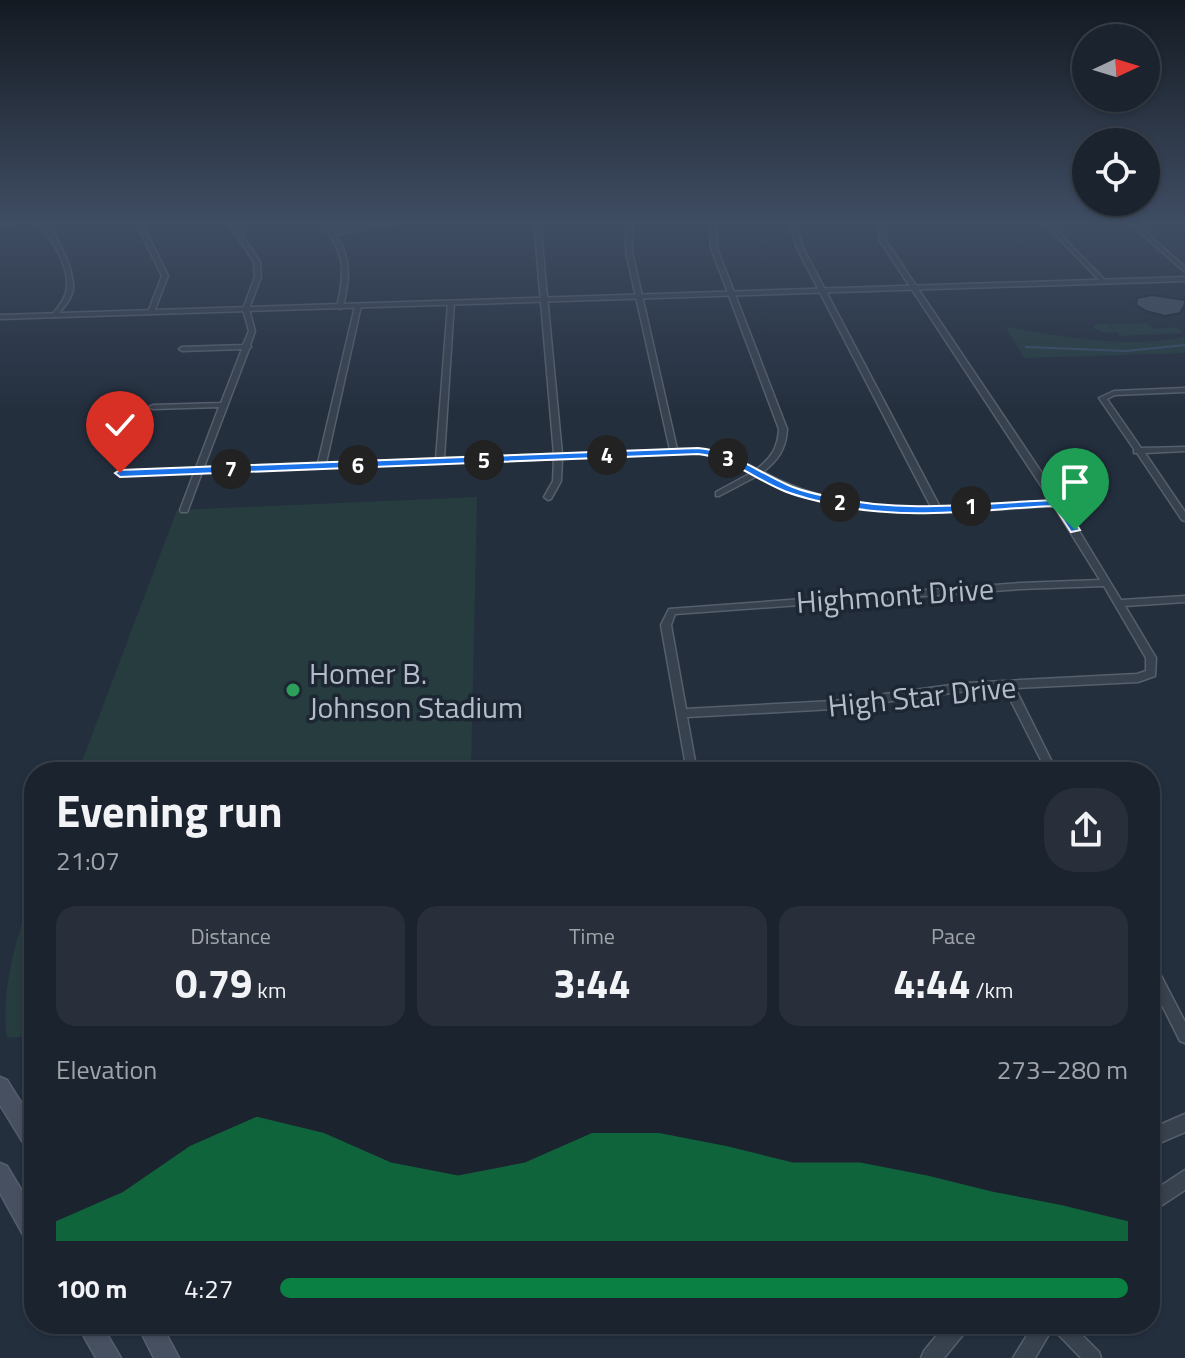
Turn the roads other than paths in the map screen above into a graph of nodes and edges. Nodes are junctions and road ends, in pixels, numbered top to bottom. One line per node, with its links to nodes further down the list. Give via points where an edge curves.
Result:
1 (69, 284): 21 (street)
2 (162, 284): 20 (street)
3 (255, 284): 19 (street)
4 (345, 284): 18 (street)
5 (544, 284): 15 (street)
6 (637, 284): 14 (street)
7 (727, 284): 13 (street)
8 (818, 284): 12 (street)
9 (912, 284): 11 (street)
10 (1012, 284): 11 (street)
11 (914, 288): 12 (street); 39 (street)
12 (821, 291): 13 (street); 40 (street)
13 (731, 294): 14 (street); 35 (street, via 783,429 780,452)
14 (640, 297): 15 (street); 30 (street)
15 (546, 300): 16 (street); 31 (street)
16 (451, 303): 17 (street); 32 (street)
17 (358, 306): 18 (street); 33 (street)
18 (340, 307): 19 (street)
19 (246, 309): 20 (street); 23 (street, via 252,323)
20 (151, 312): 21 (street)
21 (55, 315): 22 (street)
22 (0, 317)
23 (248, 347): 24 (street); 26 (street)
24 (182, 349)
25 (1185, 390): 29 (street, via 1103,398)
26 (225, 405): 27 (street); 34 (street)
27 (153, 407)
28 (1185, 449): 29 (street)
29 (1137, 451): 42 (street)
30 (674, 452): 31 (street); 35 (street, via 713,452)
31 (558, 457): 32 (street); 38 (street, via 557,481)
32 (440, 462): 33 (street)
33 (321, 466): 34 (street)
34 (200, 470): 36 (street); 41 (street)
35 (756, 472): 37 (street); 40 (street, via 786,488 837,502 882,509)
36 (120, 473)
37 (719, 494)
38 (548, 497)
39 (1058, 503): 40 (street); 43 (street)
40 (936, 508)
41 (184, 510)
42 (1185, 518)
43 (1108, 583): 45 (street); 47 (street, Highmont Drive, via 672,611 666,625)
44 (1185, 599): 45 (street)
45 (1120, 603): 46 (street, High Star Drive, via 1152,663 1151,673)
46 (1009, 686): 47 (street, High Star Drive, via 833,705); 49 (street)
47 (682, 713): 48 (street)
48 (690, 762)
49 (1047, 762)
50 (1160, 989): 51 (street)
51 (1185, 1036)
52 (0, 1087): 54 (main road)
53 (1185, 1123): 55 (street)
54 (24, 1126)
55 (1160, 1134)
56 (0, 1173): 59 (main road)
57 (1185, 1179): 58 (street)
58 (1160, 1197)
59 (24, 1215)
60 (94, 1334): 65 (main road)
61 (154, 1334): 66 (main road)
62 (951, 1334): 67 (street)
63 (1039, 1334): 68 (street)
64 (1070, 1334): 69 (street)
65 (109, 1358)
66 (167, 1358)
67 (931, 1358)
68 (1023, 1358)
69 (1093, 1358)

